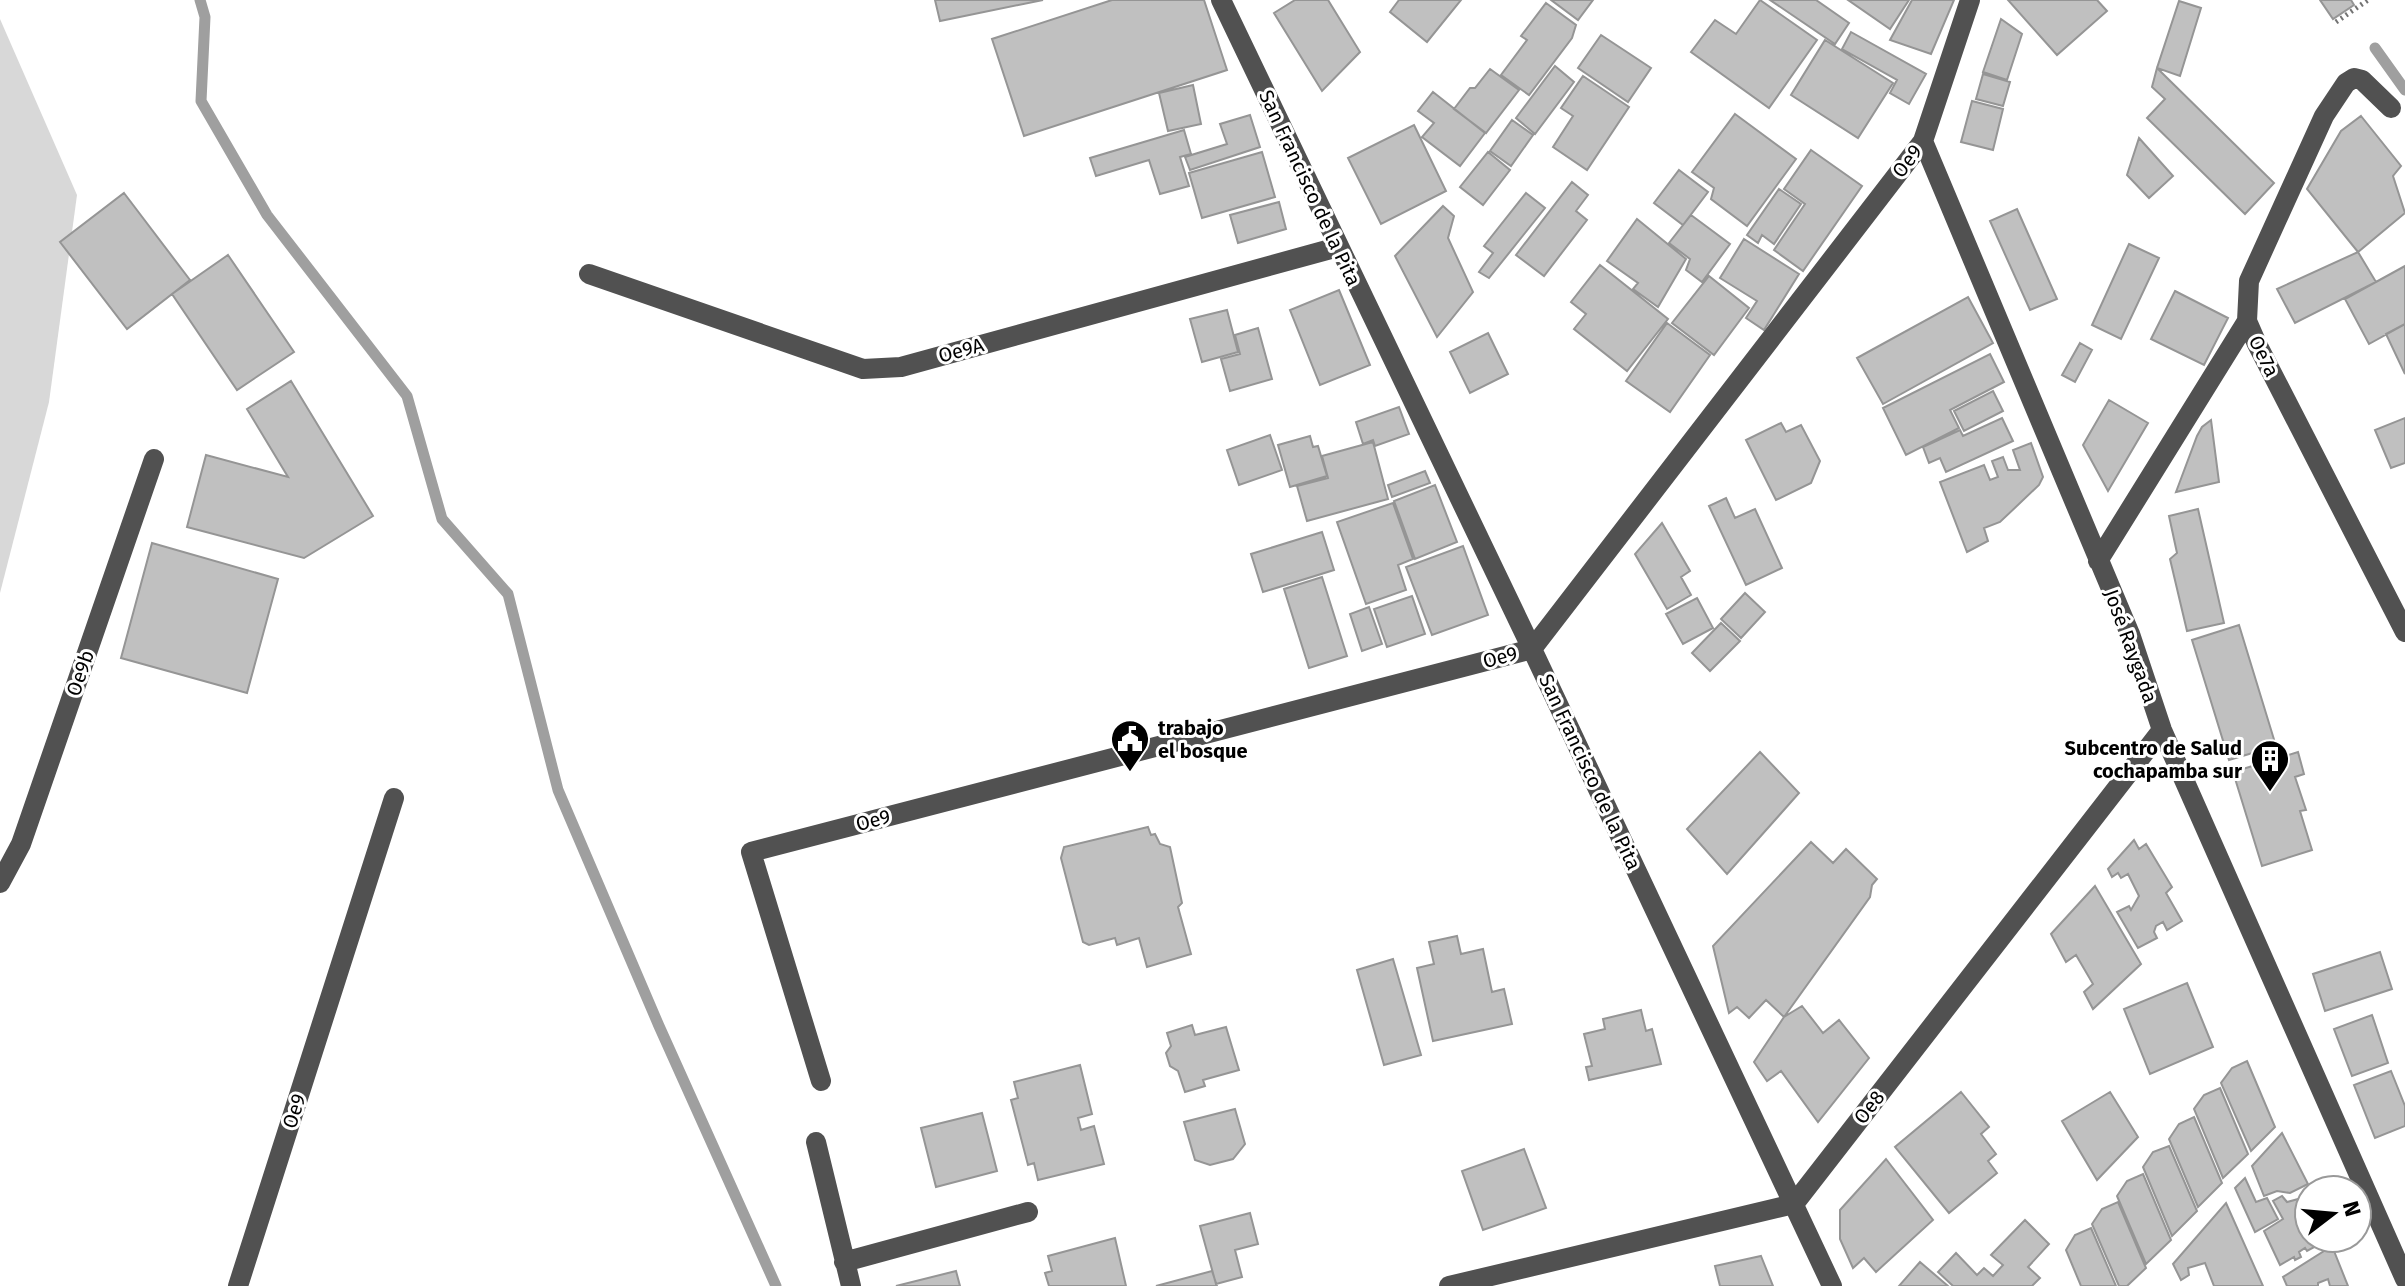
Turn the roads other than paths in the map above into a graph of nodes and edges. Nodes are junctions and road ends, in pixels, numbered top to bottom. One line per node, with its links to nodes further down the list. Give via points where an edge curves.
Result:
1 (1221, 0): 5 (street, San Francisco de la Pita)
2 (1970, 0): 4 (street, Oe9)
3 (2391, 108): 7 (street, Oe7a, via 2362,80 2346,83 2324,116 2249,281)
4 (1923, 141): 9 (street, José Raygada); 11 (street, Oe9)
5 (1338, 247): 6 (street, Oe9A, via 901,367 863,369); 11 (street, San Francisco de la Pita)
6 (589, 274)
7 (2247, 321): 9 (street); 10 (street, Oe7a)
8 (154, 459): 14 (street, Oe9b, via 21,844)
9 (2098, 561): 12 (street, José Raygada, via 2130,634)
10 (2405, 632)
11 (1532, 649): 15 (street, Oe9, via 751,852); 17 (street, San Francisco de la Pita)
12 (2162, 730): 17 (street, Oe8); 20 (street, José Raygada)
13 (394, 798): 21 (street, Oe9)
14 (0, 883)
15 (821, 1081)
16 (816, 1142): 19 (street)
17 (1794, 1204): 23 (street); 24 (street, San Francisco de la Pita)
18 (1028, 1212): 19 (street)
19 (844, 1262): 22 (street)
20 (2405, 1279)
21 (238, 1286)
22 (851, 1286)
23 (1449, 1286)
24 (1832, 1286)

